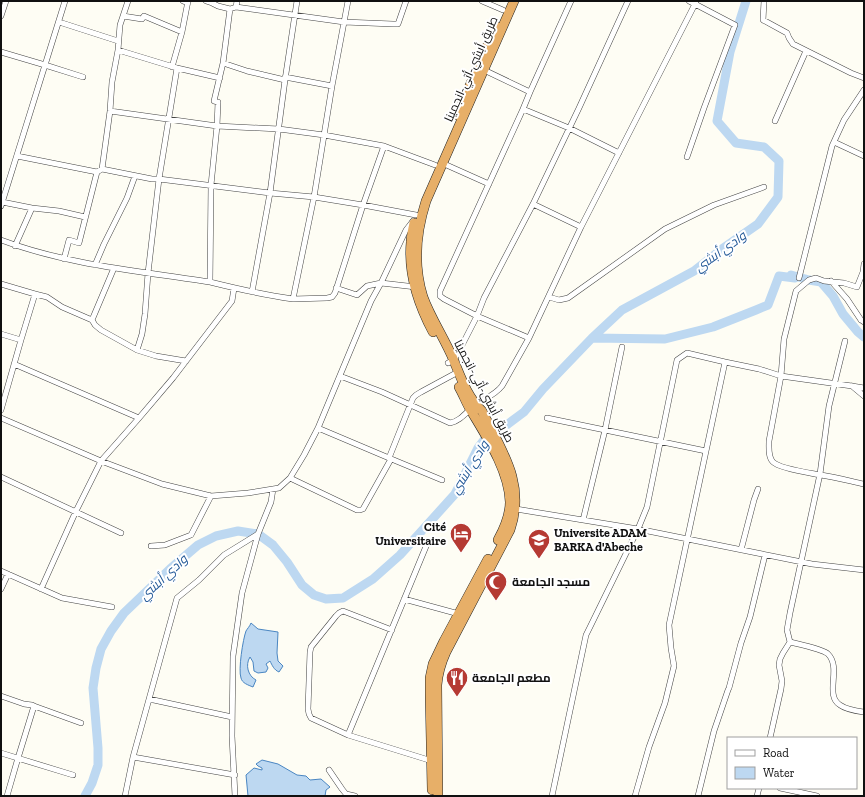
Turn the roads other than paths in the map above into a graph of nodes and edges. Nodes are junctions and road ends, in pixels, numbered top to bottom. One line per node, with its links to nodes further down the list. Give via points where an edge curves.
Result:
1 (6, 1): 22 (street)
2 (65, 1): 25 (street)
3 (128, 1): 23 (street)
4 (183, 1): 17 (street)
5 (206, 1): 18 (street)
6 (237, 1): 20 (street)
7 (297, 1): 24 (street)
8 (348, 1): 26 (street)
9 (406, 1): 26 (street, via 398,24)
10 (482, 1): 21 (street)
11 (507, 1): 21 (highway)
12 (514, 1): 35 (highway, طريق أبشي-أتي-انجمينا)
13 (570, 1): 42 (street)
14 (628, 1): 49 (street)
15 (689, 1): 19 (street)
16 (764, 1): 30 (street, via 763,20 787,33 793,44)
17 (188, 2): 27 (street)
18 (214, 2): 20 (street, via 218,6)
19 (696, 2): 54 (street); 57 (street, via 735,25)
20 (233, 8): 24 (street); 32 (street)
21 (503, 10): 43 (highway)
22 (1, 16)
23 (123, 16): 27 (street, via 142,19 144,16); 28 (street)
24 (295, 16): 26 (street); 38 (street)
25 (58, 22): 28 (street); 33 (street)
26 (344, 22): 40 (street)
27 (182, 32): 34 (street)
28 (118, 41): 29 (street)
29 (118, 50): 34 (street); 45 (street)
30 (806, 51): 39 (street); 47 (street)
31 (1, 52): 33 (street)
32 (223, 63): 37 (street); 38 (street)
33 (45, 65): 36 (street); 55 (street)
34 (175, 68): 37 (street); 46 (street)
35 (484, 70): 42 (street); 43 (highway, طريق أبشي-أتي-انجمينا)
36 (82, 77)
37 (220, 78): 48 (street, via 214,101 218,102)
38 (285, 78): 40 (street); 50 (street)
39 (864, 78)
40 (332, 86): 51 (street)
41 (864, 90): 52 (street, via 844,120)
42 (530, 92): 44 (street)
43 (469, 93): 58 (highway)
44 (523, 109): 49 (street); 63 (street)
45 (110, 111): 46 (street); 59 (street)
46 (169, 119): 48 (street); 62 (street)
47 (776, 121)
48 (217, 126): 50 (street); 64 (street)
49 (569, 128): 54 (street); 70 (street)
50 (279, 129): 51 (street); 66 (street)
51 (324, 135): 53 (street); 67 (street)
52 (834, 142): 56 (street); 82 (street)
53 (384, 146): 58 (street); 69 (street)
54 (619, 152): 74 (street)
55 (17, 156): 60 (street); 68 (street)
56 (864, 156)
57 (687, 157)
58 (439, 164): 63 (street); 73 (highway, via 421,198); 90 (highway, via 420,224 417,244)
59 (102, 169): 60 (street); 61 (street)
60 (97, 172): 72 (street)
61 (135, 176): 62 (street); 79 (street)
62 (159, 179): 64 (street); 81 (street)
63 (489, 184): 96 (street, via 440,291 440,296 444,299)
64 (212, 185): 66 (street); 84 (street)
65 (764, 187): 94 (street, via 714,206 665,229 568,298 559,300)
66 (270, 193): 67 (street); 92 (street)
67 (314, 197): 69 (street); 95 (street)
68 (2, 204): 71 (street)
69 (363, 204): 73 (street); 89 (street)
70 (533, 204): 74 (street); 96 (street)
71 (32, 208): 72 (street); 76 (street)
72 (85, 216): 77 (street, via 78,243 69,240)
73 (415, 217): 85 (street, via 406,230); 90 (highway, via 411,264 413,281)
74 (582, 227): 94 (street)
75 (1, 240): 76 (street)
76 (15, 246): 77 (street)
77 (64, 259): 79 (street)
78 (864, 264): 87 (street)
79 (95, 265): 80 (street)
80 (114, 268): 81 (street); 97 (street)
81 (148, 273): 84 (street); 104 (street, via 145,314)
82 (798, 278)
83 (831, 281): 87 (street); 98 (street); 111 (street, via 816,278 809,280 796,292 784,339)
84 (210, 282): 88 (street)
85 (381, 283): 89 (street, via 367,286 357,294); 90 (street); 110 (street)
86 (1, 284): 93 (street)
87 (857, 287): 91 (street)
88 (234, 288): 92 (street); 105 (street, via 232,301)
89 (336, 288): 95 (street, via 332,297)
90 (418, 288): 106 (highway, via 424,316)
91 (864, 288)
92 (252, 292): 95 (street)
93 (35, 294): 97 (street, via 47,297 62,307); 101 (street)
94 (549, 297): 100 (street)
95 (293, 299)
96 (477, 316): 100 (street); 106 (street)
97 (92, 320): 104 (street, via 101,330)
98 (864, 322)
99 (1, 334): 101 (street)
100 (528, 338): 118 (street, via 502,386)
101 (21, 340): 108 (street)
102 (845, 341): 112 (street)
103 (622, 347): 123 (street)
104 (137, 350): 105 (street)
105 (186, 361): 120 (street)
106 (451, 362): 109 (highway)
107 (725, 362): 111 (street); 124 (street, via 687,353 677,360); 125 (street)
108 (14, 364): 117 (street); 120 (street)
109 (455, 373): 116 (street, via 416,395); 118 (highway)
110 (340, 376): 116 (street); 122 (street)
111 (782, 376): 112 (street); 129 (street, via 768,441 771,459 774,464)
112 (835, 384): 113 (street); 129 (street, via 829,406)
113 (852, 386): 114 (street); 115 (street)
114 (864, 388)
115 (864, 396)
116 (410, 406): 118 (street, via 450,423); 126 (street)
117 (1, 410)
118 (475, 410): 128 (highway)
119 (1, 418): 127 (street)
120 (139, 418): 127 (street)
121 (546, 418): 123 (street)
122 (318, 428): 126 (street); 131 (street)
123 (605, 430): 124 (street); 139 (street)
124 (660, 442): 125 (street); 140 (street, via 646,507)
125 (706, 451): 143 (street)
126 (390, 458): 131 (street, via 363,509 360,510); 132 (street)
127 (101, 460): 136 (street, via 162,484); 138 (street)
128 (504, 463): 137 (highway, طريق أبشي-أتي-انجمينا, via 515,484); 156 (highway, via 510,501 506,522)
129 (820, 474): 133 (street); 148 (street)
130 (1, 477): 138 (street)
131 (290, 478): 134 (street, via 279,488)
132 (442, 480)
133 (864, 484)
134 (273, 489): 136 (street); 142 (street, via 271,502)
135 (758, 489): 146 (street)
136 (211, 496): 145 (street, via 191,535 165,545)
137 (516, 509): 139 (street); 156 (highway, طريق أبشي-أتي-انجمينا, via 510,530)
138 (76, 512): 141 (street); 153 (street)
139 (583, 520): 140 (street)
140 (638, 529): 143 (street); 181 (street, via 586,635)
141 (121, 533)
142 (258, 534): 160 (street, via 224,555 177,598); 163 (street, via 242,593 233,656)
143 (688, 539): 146 (street); 182 (street, via 669,625 674,666 665,703)
144 (427, 544): 154 (street)
145 (151, 546)
146 (741, 550): 147 (street)
147 (766, 555): 148 (street); 183 (street)
148 (801, 562): 149 (street); 158 (street, via 787,630)
149 (864, 570)
150 (1, 571): 151 (street)
151 (8, 574): 152 (street); 153 (street)
152 (1, 589)
153 (41, 589): 155 (street, via 62,598)
154 (404, 599): 156 (street); 157 (street)
155 (112, 607)
156 (462, 614): 170 (highway, via 437,654 431,672)
157 (392, 630): 165 (street); 165 (street, via 343,612 336,616 311,647 309,714 311,718)
158 (790, 642): 162 (street, via 827,653 834,667 833,695 836,702 845,708); 166 (street, via 780,659 781,689)
159 (1, 696): 161 (street)
160 (149, 699): 163 (street); 168 (street)
161 (34, 706): 164 (street); 169 (street)
162 (864, 712)
163 (232, 717): 173 (street)
164 (81, 723)
165 (348, 735): 170 (street)
166 (770, 737)
167 (1, 753): 169 (street)
168 (133, 757): 173 (street); 176 (street)
169 (18, 758): 172 (street); 175 (street)
170 (434, 762): 179 (highway); 180 (highway)
171 (328, 770): 178 (street, via 346,794)
172 (73, 775)
173 (235, 775): 177 (street)
174 (785, 789): 184 (street)
175 (7, 796)
176 (125, 796)
177 (235, 796)
178 (355, 796)
179 (432, 796)
180 (438, 796)
181 (552, 796)
182 (635, 796)
183 (698, 796)
184 (817, 796)

